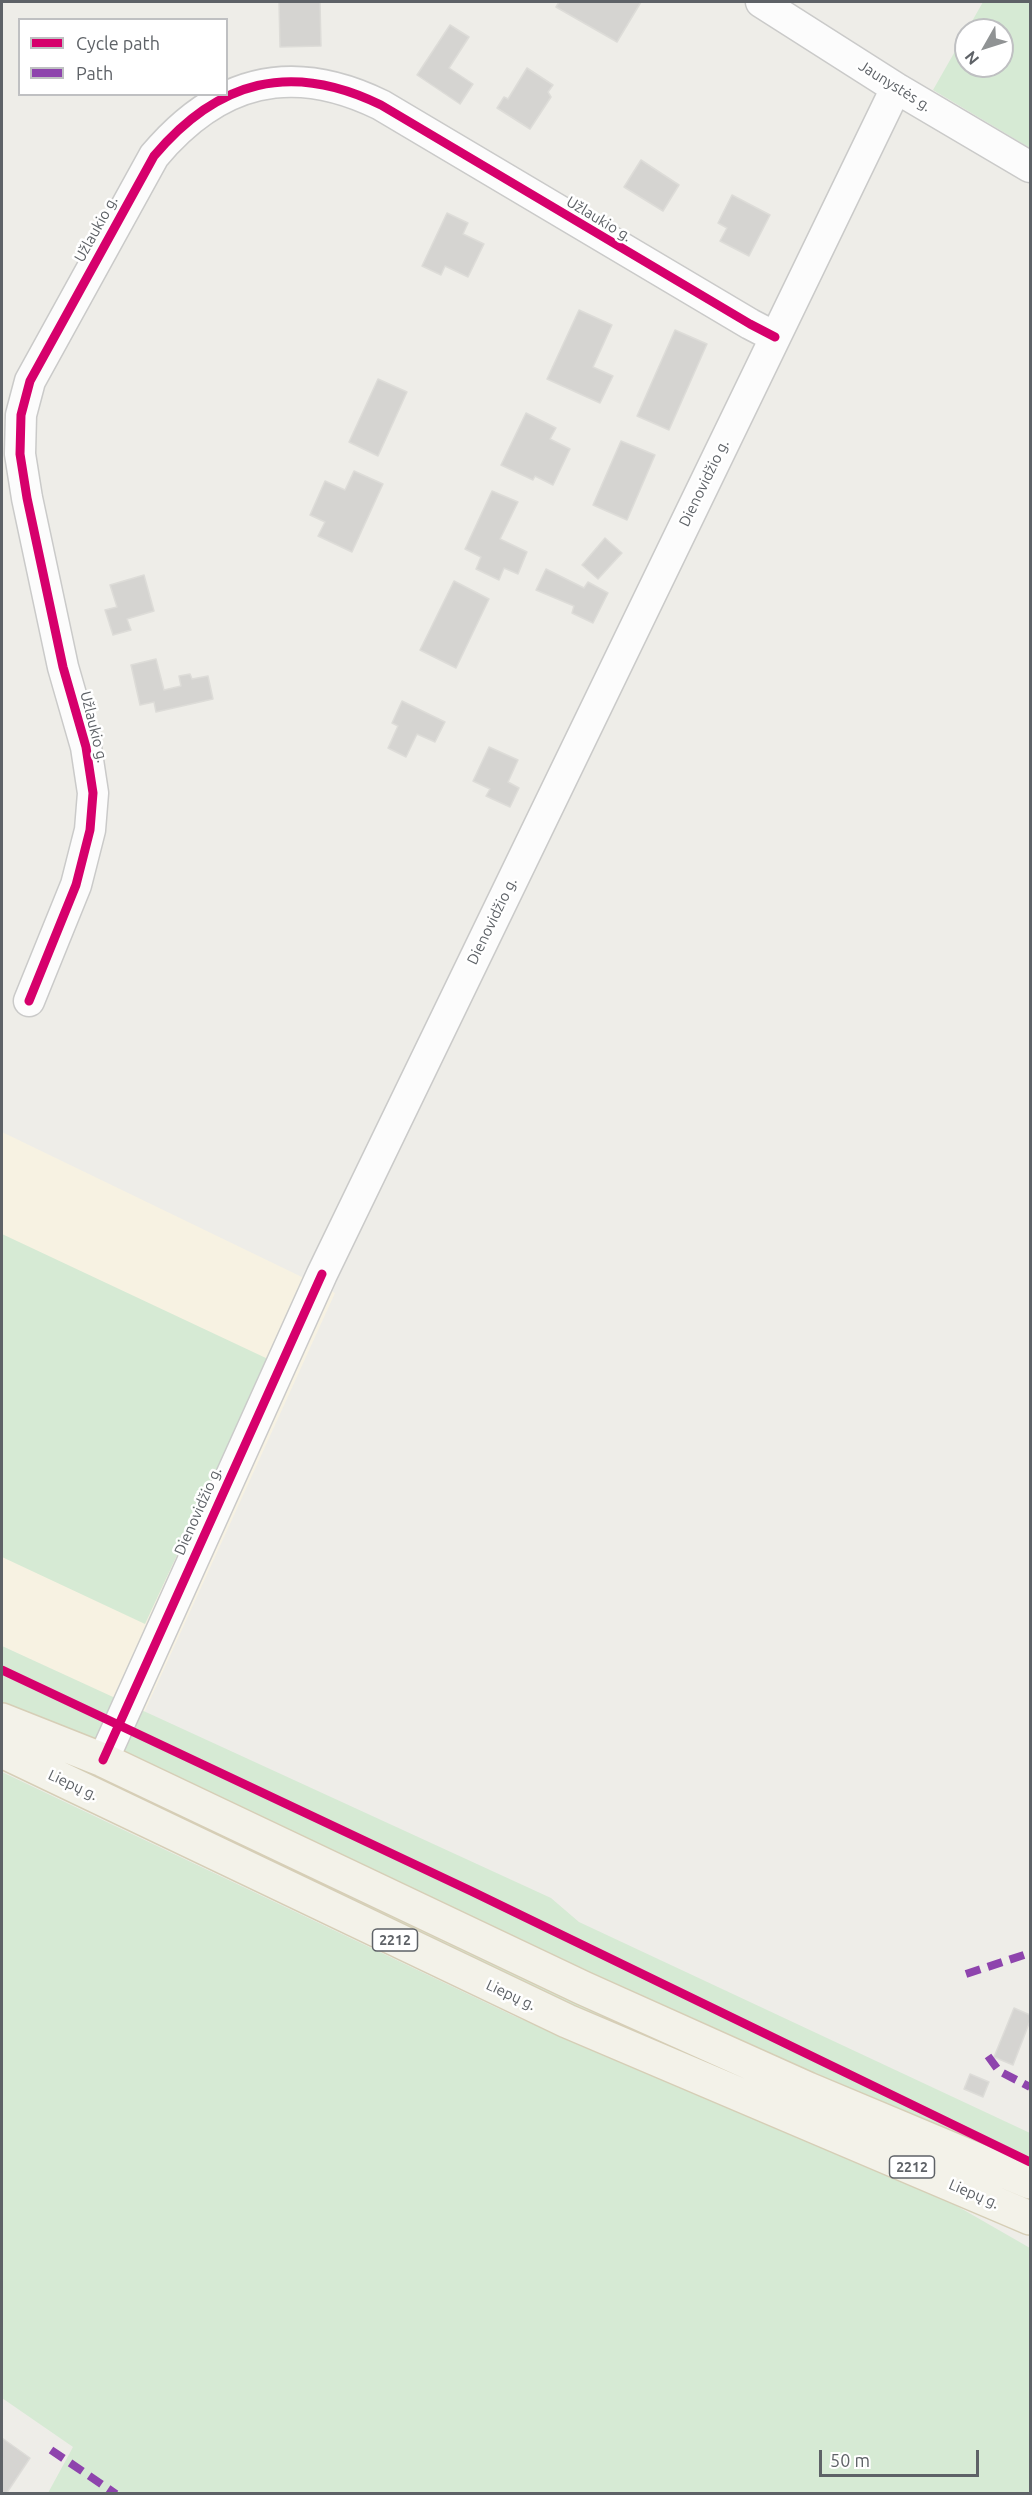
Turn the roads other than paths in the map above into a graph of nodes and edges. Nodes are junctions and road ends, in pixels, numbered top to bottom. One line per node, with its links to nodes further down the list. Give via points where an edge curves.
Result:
1 (761, 2): 2 (street, Jaunystės g.)
2 (896, 88): 5 (street, Jaunystės g.); 6 (street, Dienovidžio g.)
3 (227, 96): 7 (street, Užlaukio g., via 206,107 173,134 154,156 30,381 21,416 20,454 27,498 63,667 86,747 93,793 90,830 76,885)
4 (228, 96): 6 (street, Užlaukio g., via 291,80 332,85 356,93)
5 (1030, 168)
6 (775, 337): 10 (street, Dienovidžio g., via 322,1274)
7 (29, 1001)
8 (2, 1720): 10 (main road, 2212)
9 (2, 1751): 12 (main road, Liepų g. / 2212, via 567,2021)
10 (103, 1760): 11 (main road, 2212, via 583,1988 808,2089)
11 (1030, 2182)
12 (1030, 2218)

